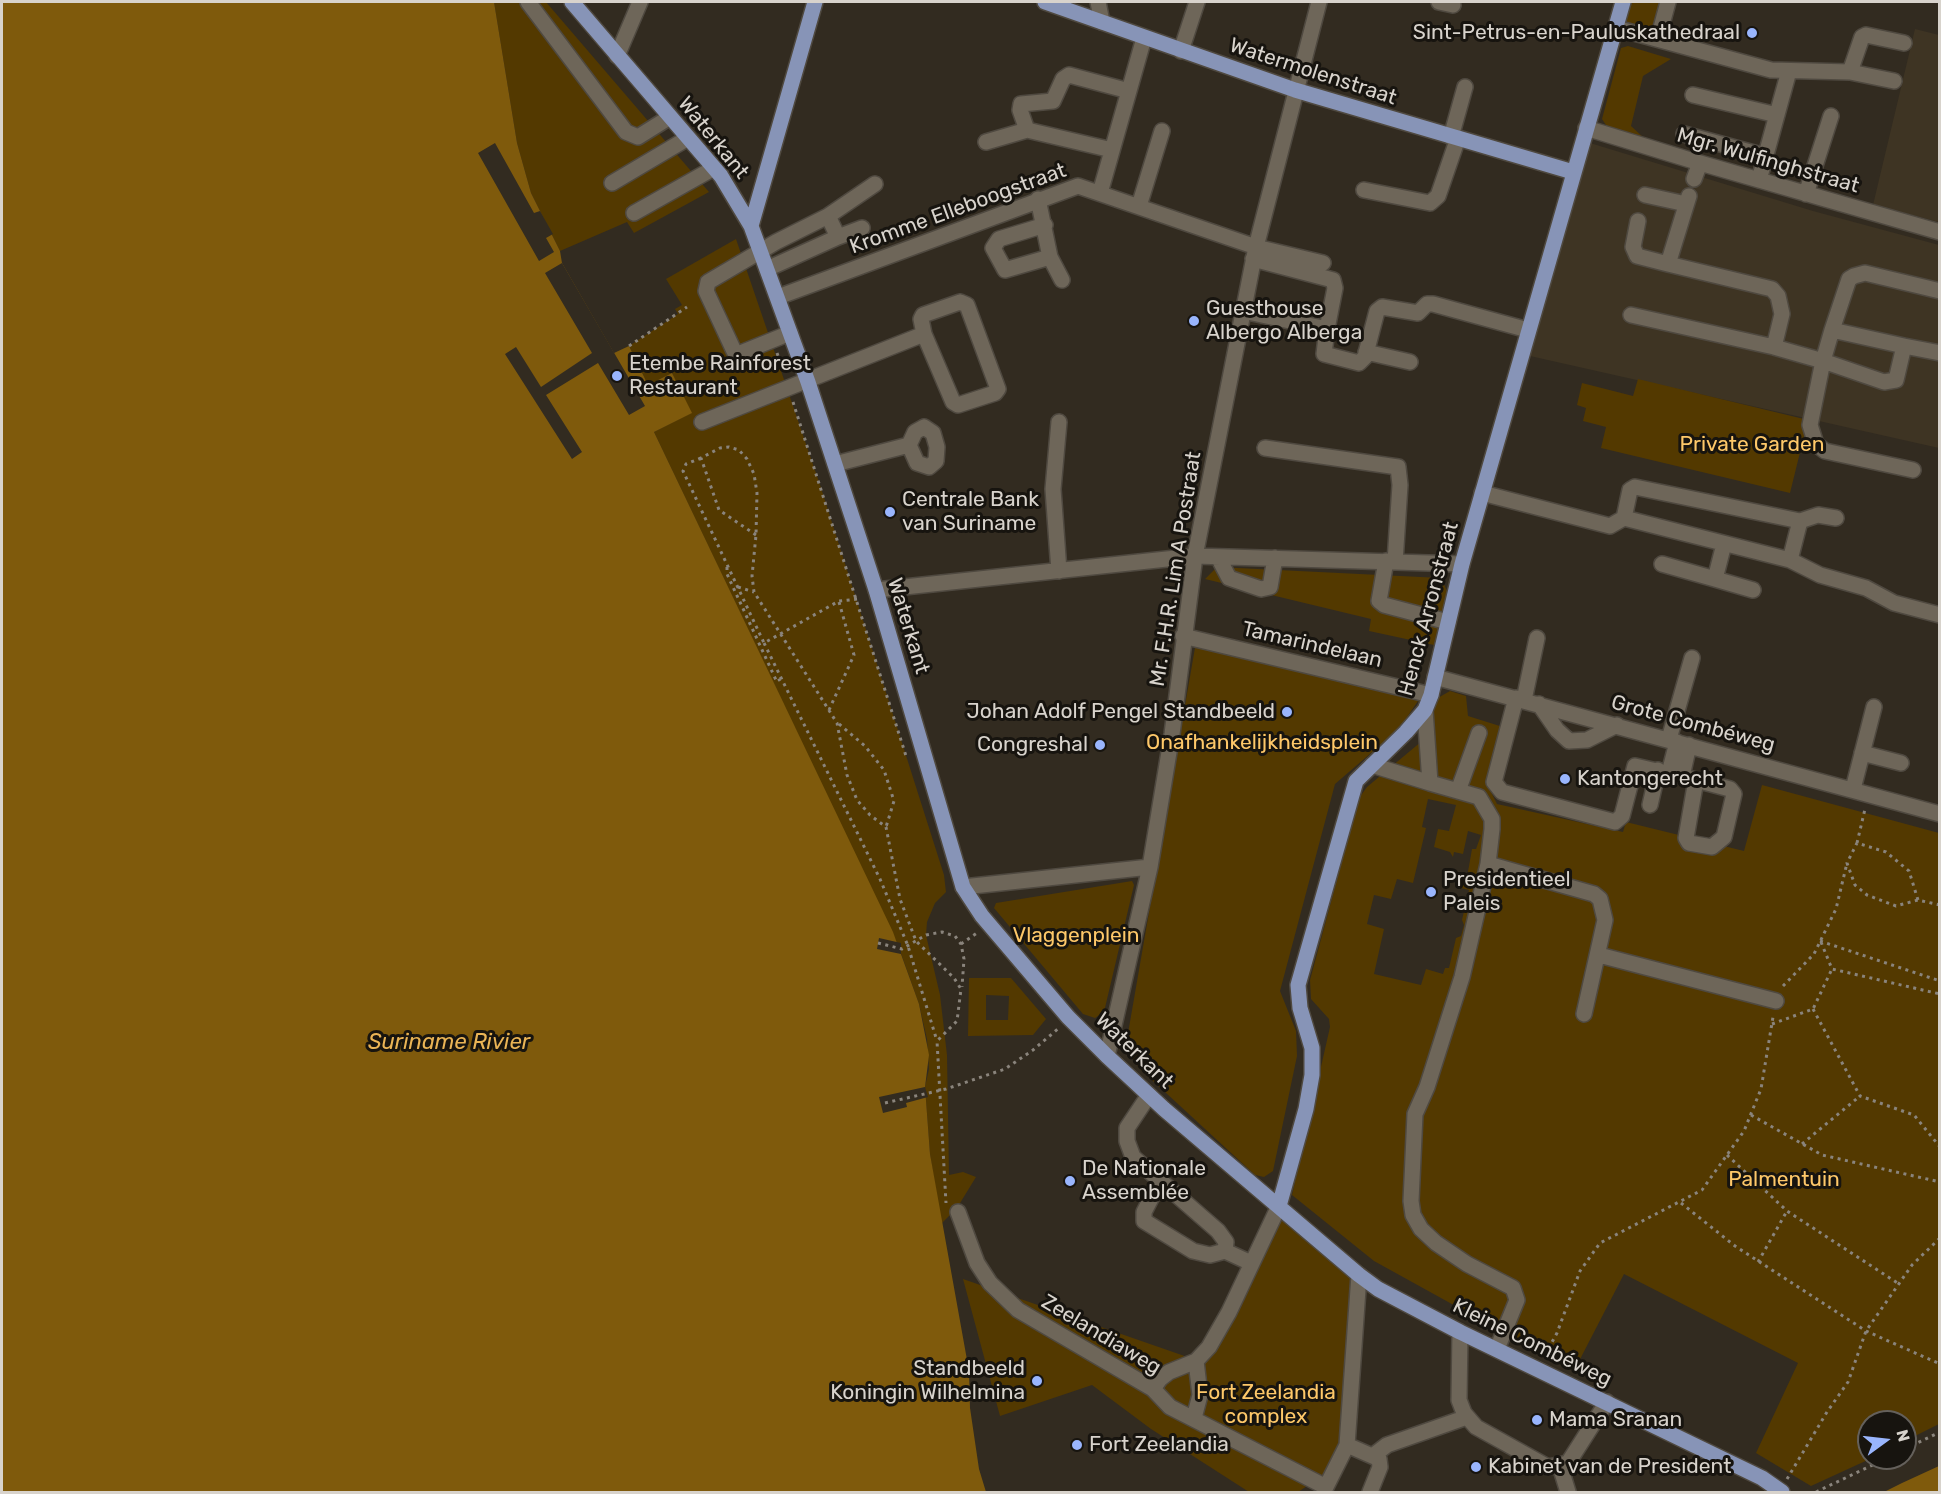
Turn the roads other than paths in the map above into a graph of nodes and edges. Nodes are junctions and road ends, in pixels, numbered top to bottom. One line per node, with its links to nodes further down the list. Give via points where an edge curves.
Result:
1 (528, 2): 27 (street, via 626,132 638,137)
2 (572, 2): 17 (main road, Waterkant)
3 (640, 2): 17 (street)
4 (815, 2): 54 (main road)
5 (1098, 2): 11 (street)
6 (1197, 2): 16 (street)
7 (1319, 2): 22 (street, Mr. F.H.R. Lim A Postraat)
8 (1623, 2): 12 (main road, Henck Arronstraat)
9 (1668, 2): 14 (street)
10 (1052, 3): 11 (main road, Watermolenstraat)
11 (1102, 22): 13 (main road, Watermolenstraat)
12 (1616, 28): 14 (street); 28 (main road, Henck Arronstraat)
13 (1144, 38): 16 (main road, Watermolenstraat); 23 (street)
14 (1658, 39): 18 (street, via 1745,64)
15 (1904, 43): 19 (street, via 1862,37)
16 (1181, 51): 22 (main road, Watermolenstraat)
17 (617, 56): 27 (main road, Waterkant)
18 (1789, 71): 19 (street); 25 (street)
19 (1850, 72): 20 (street)
20 (1894, 81)
21 (1465, 87): 33 (street)
22 (1295, 90): 33 (main road, Watermolenstraat); 59 (street, Mr. F.H.R. Lim A Postraat)
23 (1129, 91): 29 (street, via 1070,75 1063,79 1053,101 1021,104); 35 (street)
24 (1692, 95): 25 (street)
25 (1777, 115): 36 (street)
26 (1831, 116): 46 (street)
27 (670, 117): 32 (main road, Waterkant)
28 (1586, 128): 37 (street, Mgr. Wulfinghstraat); 39 (main road, Henck Arronstraat)
29 (1027, 130): 34 (street); 35 (street)
30 (1162, 130): 49 (street)
31 (1684, 134): 36 (street)
32 (688, 138): 38 (main road, Waterkant); 42 (street)
33 (1455, 138): 39 (main road, Watermolenstraat); 44 (street, via 1438,196 1430,203)
34 (986, 142)
35 (1112, 150): 45 (street)
36 (1765, 156): 41 (street)
37 (1700, 164): 40 (street); 41 (street, Mgr. Wulfinghstraat)
38 (714, 168): 50 (street); 54 (main road, Waterkant)
39 (1573, 172): 70 (main road, Henck Arronstraat)
40 (1694, 179)
41 (1759, 180): 46 (street, Mgr. Wulfinghstraat)
42 (612, 183)
43 (875, 184): 51 (street)
44 (1364, 190)
45 (1100, 193): 48 (street, Kromme Elleboogstraat, via 1075,186); 49 (street, Kromme Elleboogstraat)
46 (1806, 194): 56 (street, Mgr. Wulfinghstraat)
47 (1645, 195): 62 (street, via 1687,200)
48 (1038, 200): 53 (street); 66 (street, Kromme Elleboogstraat)
49 (1139, 206): 59 (street, Kromme Elleboogstraat)
50 (634, 213)
51 (828, 216): 57 (street); 58 (street)
52 (1638, 221): 62 (street, via 1633,247 1637,256)
53 (1045, 225): 60 (street); 60 (street, via 999,239 993,248 1005,270)
54 (751, 226): 58 (main road, Waterkant)
55 (862, 228): 57 (street)
56 (1940, 232)
57 (838, 237): 63 (street)
58 (761, 252): 63 (main road, Waterkant); 72 (street, via 708,282 706,291 738,354)
59 (1255, 253): 61 (street); 67 (street, Mr. F.H.R. Lim A Postraat); 69 (street, via 1333,280)
60 (1050, 257): 64 (street)
61 (1323, 263)
62 (1668, 264): 75 (street, via 1772,289 1782,314)
63 (767, 269): 66 (main road, Waterkant)
64 (1062, 280)
65 (1940, 291): 71 (street, via 1865,273 1854,276 1849,279)
66 (778, 297): 72 (main road, Waterkant)
67 (1243, 311): 69 (street); 92 (street, Mr. F.H.R. Lim A Postraat)
68 (1630, 315): 75 (street)
69 (1327, 329): 76 (street, via 1322,350 1327,357 1359,363)
70 (1528, 330): 76 (street, via 1433,304 1427,304 1418,313 1382,307 1377,311); 87 (main road, Henck Arronstraat)
71 (1832, 330): 74 (street); 78 (street)
72 (790, 333): 80 (main road, Waterkant)
73 (924, 334): 73 (street, via 923,315 965,303 998,392 955,404); 80 (street)
74 (1904, 346): 77 (street); 78 (street, via 1899,374 1890,382)
75 (1774, 347): 78 (street)
76 (1366, 352): 79 (street)
77 (1940, 353)
78 (1823, 361): 86 (street, via 1810,425 1816,444 1825,451)
79 (1410, 362)
80 (808, 382): 81 (street); 85 (main road, Waterkant)
81 (702, 422)
82 (1059, 422): 99 (street, via 1053,489)
83 (909, 445): 85 (street)
84 (1264, 448): 96 (street, via 1398,467 1400,485)
85 (835, 464): 102 (main road, Waterkant)
86 (1913, 470)
87 (1482, 493): 88 (street, via 1610,526); 97 (main road, Henck Arronstraat)
88 (1624, 518): 90 (street, via 1630,490 1635,487); 91 (street)
89 (1836, 518): 90 (street, via 1818,515)
90 (1800, 521): 95 (street)
91 (1724, 544): 95 (street); 100 (street)
92 (1196, 556): 93 (street); 99 (street); 105 (street, Mr. F.H.R. Lim A Postraat)
93 (1218, 557): 94 (street); 94 (street, via 1229,578 1261,589 1270,587)
94 (1275, 558): 96 (street)
95 (1790, 560): 103 (street, via 1820,575 1866,588 1894,603)
96 (1391, 561): 97 (street); 104 (street, via 1379,601)
97 (1462, 564): 104 (main road, Henck Arronstraat)
98 (1662, 564): 100 (street)
99 (1059, 571): 102 (street)
100 (1715, 579): 101 (street)
101 (1754, 590)
102 (877, 594): 128 (main road, Waterkant)
103 (1940, 615)
104 (1448, 622): 108 (main road, Henck Arronstraat)
105 (1183, 636): 109 (street, Tamarindelaan); 127 (street, Mr. F.H.R. Lim A Postraat)
106 (1537, 638): 110 (street)
107 (1692, 658): 116 (street)
108 (1435, 677): 109 (main road, Henck Arronstraat); 110 (street, Grote Combéweg)
109 (1431, 695): 113 (main road, Henck Arronstraat)
110 (1520, 699): 111 (street, Grote Combéweg); 120 (street, via 1494,782 1503,792 1615,822 1622,816 1635,766)
111 (1539, 704): 114 (street, Grote Combéweg); 114 (street, via 1569,741 1587,740)
112 (1874, 707): 117 (street)
113 (1425, 710): 119 (main road, Henck Arronstraat); 121 (street)
114 (1617, 725): 116 (street, Grote Combéweg)
115 (1479, 733): 123 (street)
116 (1678, 742): 120 (street); 122 (street, Grote Combéweg)
117 (1862, 753): 118 (street); 122 (street)
118 (1901, 763)
119 (1372, 765): 121 (street); 135 (main road, Henck Arronstraat, via 1356,781 1298,985 1300,1008 1312,1048 1312,1075)
120 (1676, 775): 120 (street, via 1730,789 1734,795 1724,837 1712,847 1689,843 1686,838); 124 (street)
121 (1430, 783): 123 (street)
122 (1853, 789): 125 (street, Grote Combéweg)
123 (1458, 791): 126 (street, via 1479,797 1492,819)
124 (1650, 805)
125 (1940, 814)
126 (1488, 864): 129 (street, via 1594,894 1603,904 1605,920); 141 (street, via 1462,977 1415,1114 1411,1191 1413,1215 1421,1229 1467,1264 1517,1293)
127 (1150, 867): 128 (street); 132 (street, Mr. F.H.R. Lim A Postraat)
128 (963, 886): 132 (main road, Waterkant, via 989,925)
129 (1599, 955): 130 (street); 131 (street)
130 (1776, 1001)
131 (1584, 1014)
132 (1107, 1056): 133 (main road, Waterkant)
133 (1149, 1095): 134 (street, via 1127,1128 1127,1141 1133,1157); 135 (main road, Waterkant)
134 (1161, 1179): 137 (street, via 1218,1231 1226,1242); 137 (street, via 1144,1212 1144,1221 1193,1251 1210,1255)
135 (1279, 1206): 138 (street); 139 (main road, Kleine Combéweg)
136 (952, 1209): 143 (street, Zeelandiaweg, via 990,1283 1018,1310)
137 (1225, 1251): 138 (street)
138 (1251, 1263): 142 (street, via 1229,1312 1209,1347)
139 (1359, 1275): 140 (main road, Kleine Combéweg); 147 (street, Zeelandiaweg)
140 (1460, 1332): 141 (main road, Kleine Combéweg); 145 (street, via 1459,1400)
141 (1497, 1349): 144 (main road, Kleine Combéweg)
142 (1196, 1360): 143 (street, via 1169,1372); 146 (street, via 1200,1395)
143 (1153, 1389): 146 (street, Zeelandiaweg, via 1170,1407)
144 (1607, 1402): 149 (street, via 1568,1463); 153 (main road, Kleine Combéweg, via 1762,1478)
145 (1467, 1417): 148 (street, via 1387,1445); 149 (street, via 1476,1427 1548,1467)
146 (1194, 1418): 150 (street, Zeelandiaweg)
147 (1347, 1445): 148 (street); 150 (street, Zeelandiaweg)
148 (1374, 1455): 151 (street, via 1380,1467)
149 (1560, 1466): 152 (street)
150 (1325, 1490)
151 (1370, 1492)
152 (1568, 1492)
153 (1781, 1492)

